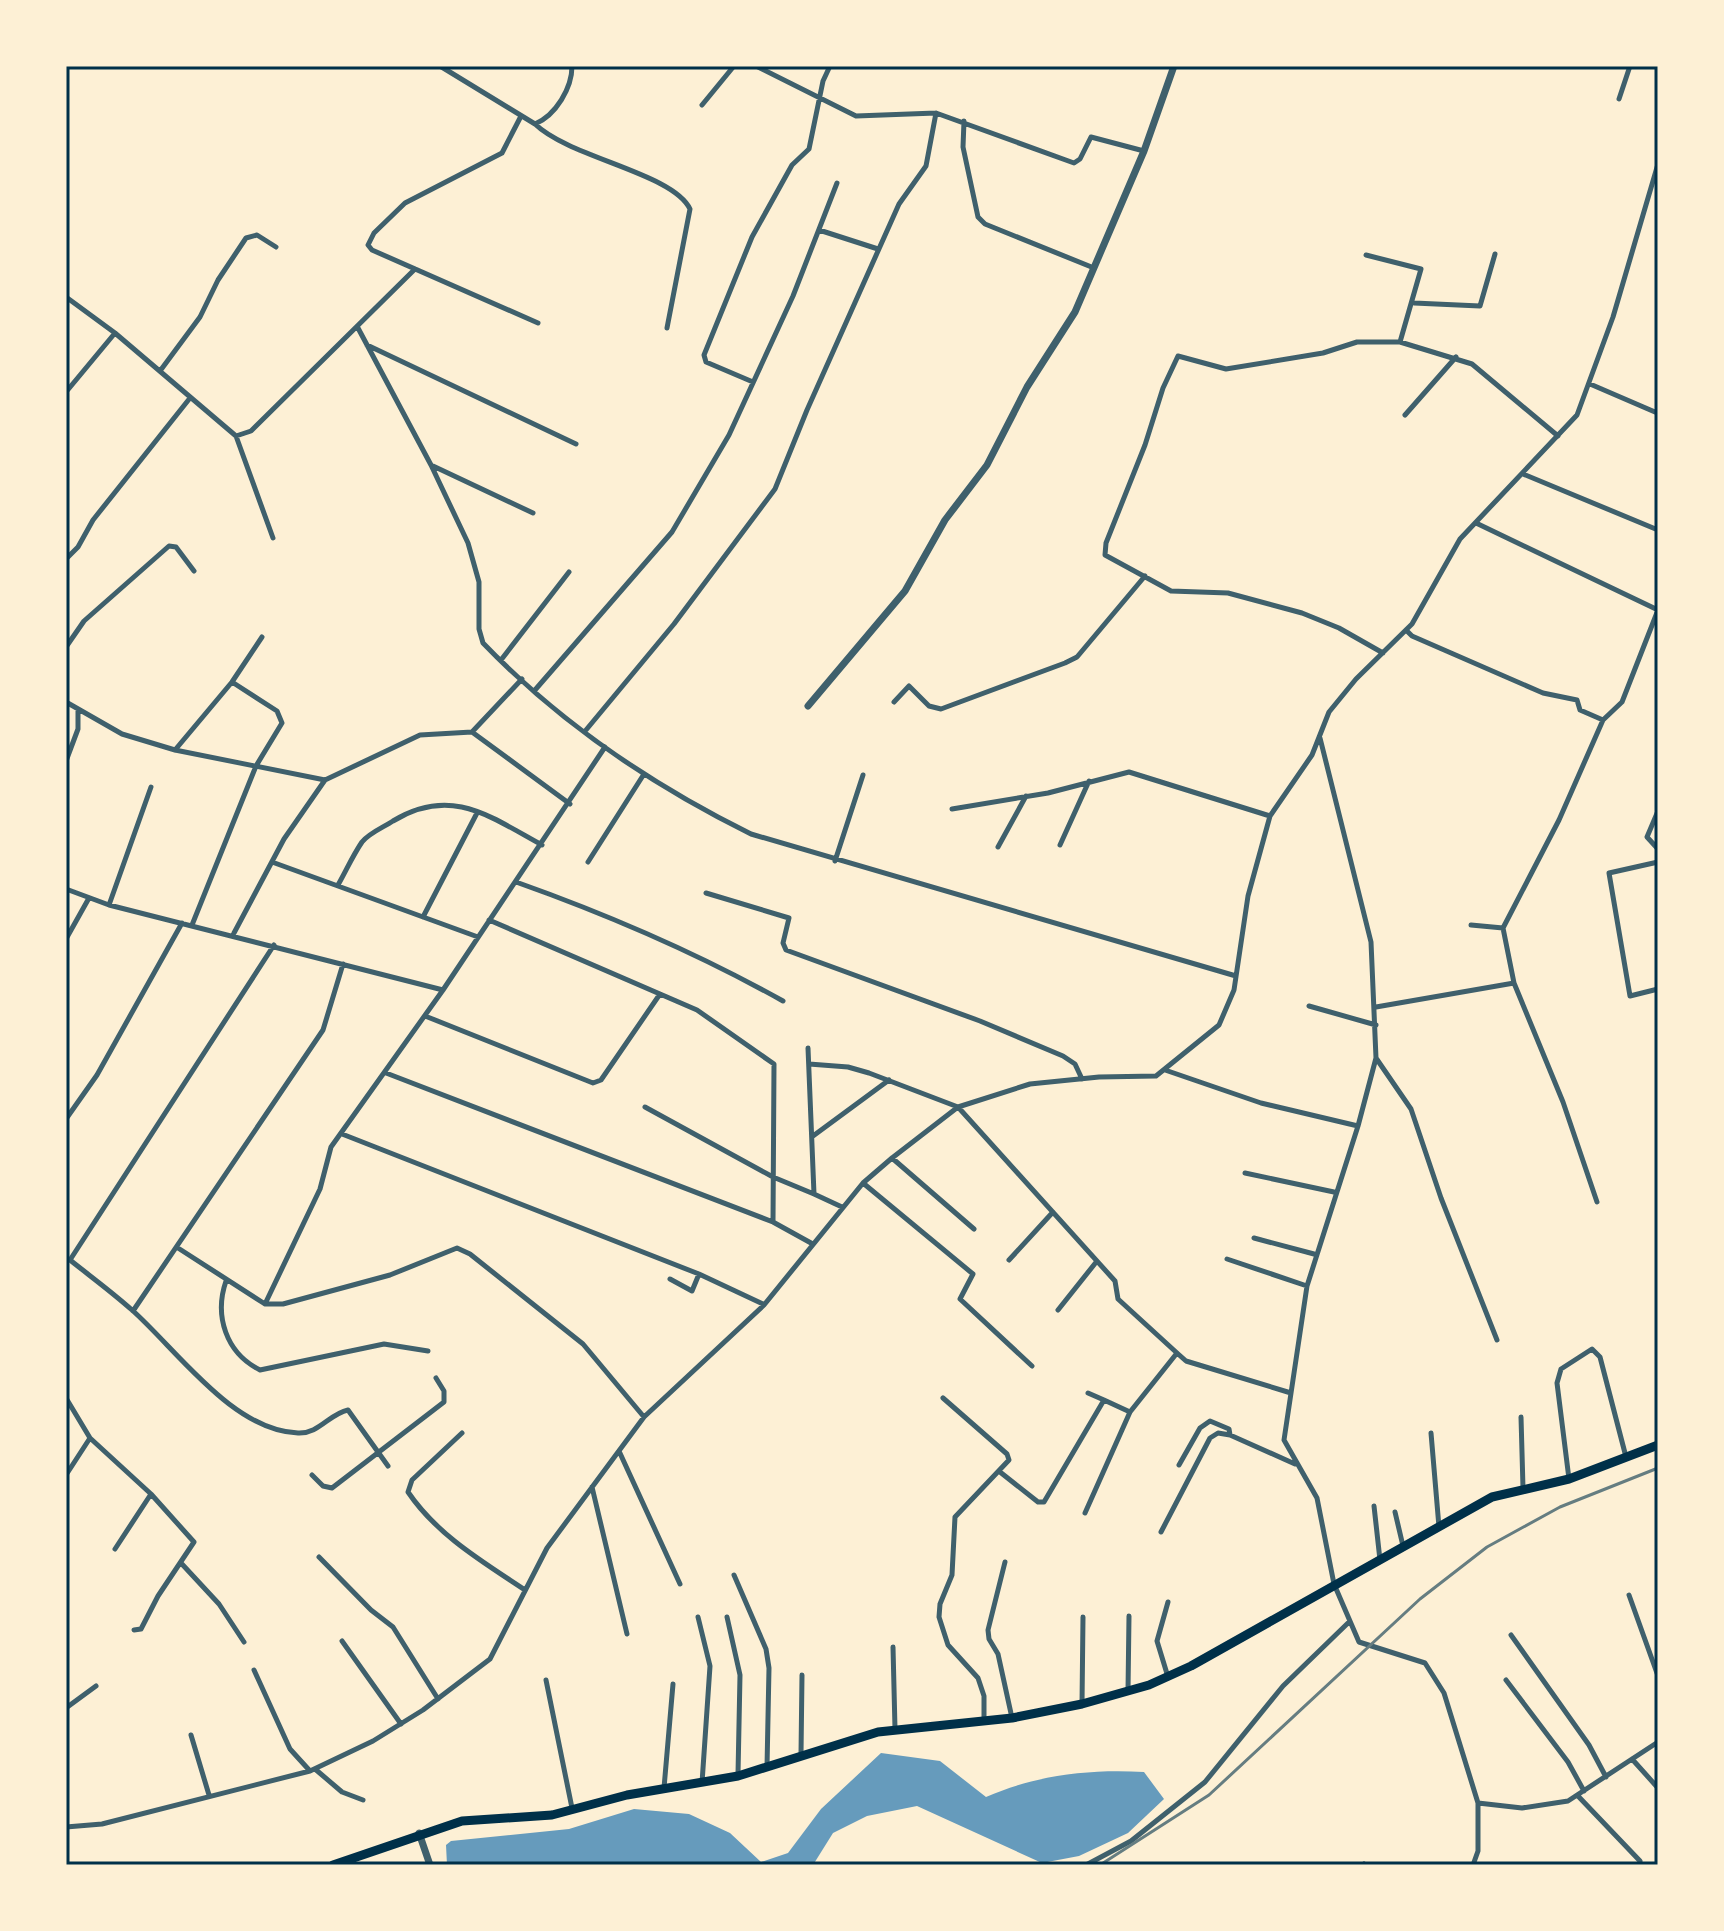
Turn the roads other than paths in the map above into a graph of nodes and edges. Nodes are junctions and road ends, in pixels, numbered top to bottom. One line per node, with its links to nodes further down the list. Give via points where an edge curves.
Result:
1 (440, 66): 12 (street)
2 (572, 66): 14 (street, via 568,90)
3 (734, 66): 10 (street)
4 (756, 66): 8 (street)
5 (830, 66): 8 (street)
6 (1174, 66): 15 (street)
7 (1630, 66): 9 (street)
8 (819, 98): 11 (street, via 856,116); 35 (street, via 809,149 792,165 752,237 704,355 706,362)
9 (1619, 99)
10 (702, 105)
11 (936, 113): 13 (street); 20 (street, via 926,166 899,204)
12 (520, 118): 14 (street); 24 (street, via 502,153 421,192 374,233 368,245 372,250)
13 (964, 121): 15 (street, via 1074,163 1091,137); 23 (street, via 963,147 978,217)
14 (535, 124): 29 (street, via 567,147 646,177 686,202 690,209)
15 (1144, 151): 23 (street)
16 (1658, 164): 36 (street)
17 (837, 183): 18 (street)
18 (819, 230): 20 (street); 35 (street)
19 (276, 247): 34 (street, via 257,235 246,238 200,317)
20 (878, 249): 67 (street, via 775,489)
21 (1495, 254): 26 (street, via 1480,306)
22 (1366, 255): 26 (street, via 1421,269)
23 (1094, 268): 64 (street, via 1075,312 1027,387 987,465 936,533 915,577)
24 (415, 269): 27 (street); 28 (street)
25 (66, 297): 30 (street)
26 (1414, 303): 31 (street)
27 (538, 323)
28 (358, 328): 32 (street); 41 (street, via 251,431)
29 (667, 328)
30 (115, 333): 34 (street); 37 (street)
31 (1400, 342): 33 (street); 53 (street, via 1357,342 1226,369 1178,356 1106,543 1105,555 1111,561)
32 (366, 345): 43 (street); 44 (street)
33 (1456, 357): 40 (street); 42 (street, via 1472,364)
34 (160, 371): 38 (street)
35 (753, 382): 61 (street, via 729,435 672,532)
36 (1590, 384): 39 (street); 42 (street, via 1577,415)
37 (66, 392)
38 (190, 398): 41 (street); 50 (street)
39 (1658, 410)
40 (1405, 415)
41 (236, 436): 49 (street)
42 (1558, 436): 45 (street)
43 (576, 444)
44 (431, 465): 46 (street); 58 (street, via 479,582 483,643)
45 (1523, 474): 47 (street); 48 (street)
46 (533, 513)
47 (1476, 523): 54 (street, via 1442,566); 66 (street, via 1658,610 1622,702)
48 (1658, 530)
49 (273, 538)
50 (66, 559)
51 (194, 571): 56 (street, via 176,547 169,546 84,621)
52 (569, 572): 58 (street)
53 (1145, 576): 57 (street, via 1171,591 1228,593 1302,613); 63 (street, via 1077,657 941,709 929,706 909,686)
54 (1406, 630): 57 (street); 66 (street, via 1543,693 1577,700 1580,710)
55 (262, 637): 60 (street)
56 (66, 647)
57 (1383, 653): 69 (street, via 1329,712)
58 (501, 660): 59 (street)
59 (522, 679): 61 (street); 68 (street)
60 (232, 682): 71 (street); 73 (street, via 282,716)
61 (535, 690): 67 (street)
62 (66, 702): 65 (street)
63 (894, 702)
64 (808, 706)
65 (78, 711): 71 (street, via 122,734); 72 (street, via 78,729)
66 (1603, 720): 104 (street)
67 (586, 730): 70 (street)
68 (472, 732): 76 (street, via 420,735); 80 (street)
69 (1320, 737): 84 (street); 117 (street, via 1364,902)
70 (605, 747): 74 (street); 80 (street)
71 (175, 750): 73 (street)
72 (66, 761)
73 (256, 766): 76 (street); 102 (street)
74 (644, 774): 89 (street, via 751,834); 91 (street)
75 (863, 775): 89 (street)
76 (325, 780): 90 (street)
77 (1089, 781): 79 (street); 84 (street, via 1129,772); 86 (street)
78 (151, 787): 98 (street)
79 (1026, 796): 81 (street); 87 (street)
80 (570, 804): 85 (street)
81 (952, 809)
82 (1658, 811): 88 (street, via 1647,837)
83 (477, 813): 85 (street); 94 (street, via 453,804 414,809 364,839); 99 (street)
84 (1270, 816): 110 (street, via 1248,896)
85 (542, 845): 93 (street)
86 (1060, 845)
87 (998, 847)
88 (1658, 849)
89 (835, 861): 110 (street)
90 (272, 862): 94 (street); 105 (street)
91 (588, 862)
92 (1658, 862): 112 (street, via 1609,873 1630,996)
93 (516, 882): 100 (street); 115 (street, via 706,958)
94 (338, 885): 99 (street)
95 (66, 889): 97 (street)
96 (706, 893): 125 (street, via 789,918 786,950 1063,1056 1075,1064)
97 (89, 898): 98 (street); 107 (street)
98 (109, 905): 101 (street)
99 (423, 917): 106 (street)
100 (489, 920): 106 (street); 114 (street)
101 (182, 923): 102 (street); 129 (street, via 97,1075)
102 (192, 925): 105 (street)
103 (1471, 925): 104 (street)
104 (1503, 928): 111 (street)
105 (234, 934): 108 (street)
106 (478, 937): 113 (street)
107 (66, 939)
108 (274, 945): 109 (street); 158 (street, via 70,1260)
109 (343, 964): 113 (street); 146 (street, via 323,1030)
110 (1236, 976): 123 (street, via 1219,1025)
111 (1514, 983): 117 (street); 139 (street)
112 (1658, 989)
113 (443, 990): 118 (street)
114 (660, 994): 118 (street, via 601,1080 593,1083); 135 (street, via 697,1010 774,1064)
115 (783, 1001)
116 (1309, 1006): 119 (street)
117 (1376, 1007): 119 (street)
118 (425, 1016): 124 (street)
119 (1376, 1025): 121 (street)
120 (808, 1048): 122 (street)
121 (1376, 1058): 130 (street); 159 (street, via 1411,1109)
122 (809, 1064): 126 (street, via 848,1067); 132 (street)
123 (1164, 1070): 125 (street, via 1156,1076); 130 (street, via 1261,1103)
124 (386, 1073): 131 (street); 142 (street)
125 (1082, 1079): 128 (street, via 1030,1084)
126 (889, 1080): 128 (street); 132 (street)
127 (645, 1107): 135 (street)
128 (958, 1107): 133 (street); 141 (street)
129 (66, 1119)
130 (1358, 1126): 137 (street)
131 (342, 1134): 151 (street); 155 (street, via 331,1147 320,1189)
132 (812, 1136): 138 (street)
133 (892, 1158): 136 (street); 143 (street)
134 (1245, 1173): 137 (street)
135 (773, 1177): 138 (street); 142 (street)
136 (863, 1183): 140 (street); 162 (street, via 973,1274 960,1299)
137 (1334, 1192): 147 (street)
138 (814, 1194): 140 (street)
139 (1597, 1202)
140 (842, 1207): 145 (street)
141 (1053, 1212): 149 (street); 150 (street)
142 (773, 1222): 145 (street)
143 (974, 1229)
144 (1254, 1238): 147 (street)
145 (811, 1243): 156 (street)
146 (178, 1248): 153 (street); 158 (street)
147 (1314, 1254): 154 (street)
148 (1227, 1259): 154 (street)
149 (1009, 1260)
150 (1097, 1261): 157 (street); 161 (street, via 1115,1281 1118,1299)
151 (699, 1274): 152 (street, via 692,1291); 156 (street)
152 (670, 1279)
153 (226, 1281): 155 (street); 160 (street, via 219,1314 234,1350 260,1370 384,1344)
154 (1307, 1286): 165 (street)
155 (265, 1304): 170 (street, via 283,1304 390,1275 457,1248 583,1344)
156 (764, 1305): 170 (street)
157 (1058, 1310)
158 (133, 1311): 177 (street, via 243,1412 297,1433 348,1410)
159 (1497, 1340)
160 (428, 1351)
161 (1177, 1353): 165 (street, via 1186,1361); 169 (street)
162 (1032, 1366)
163 (436, 1378): 177 (street, via 444,1402)
164 (1088, 1393): 168 (street)
165 (1291, 1393): 182 (street, via 1284,1440)
166 (66, 1398): 175 (street)
167 (943, 1398): 183 (street, via 1007,1454 1009,1460)
168 (1104, 1400): 169 (street); 183 (street, via 1044,1502)
169 (1130, 1412): 192 (street)
170 (644, 1417): 178 (street)
171 (1521, 1417): 188 (street)
172 (462, 1433): 204 (street, via 412,1480 408,1492 466,1551)
173 (1431, 1433): 193 (street)
174 (1230, 1435): 180 (street, via 1229,1429 1210,1421 1200,1428); 182 (street); 194 (street, via 1210,1438)
175 (90, 1438): 184 (street); 189 (street)
176 (1658, 1445): 179 (main road)
177 (376, 1451): 181 (street); 185 (street, via 332,1488)
178 (619, 1451): 187 (street); 202 (street)
179 (1627, 1458): 186 (main road); 186 (street, via 1600,1357 1592,1349 1561,1369 1557,1383)
180 (1179, 1465)
181 (388, 1466)
182 (1299, 1466): 203 (street, via 1317,1498)
183 (1000, 1472): 231 (street, via 955,1517 952,1575 939,1617 948,1645 978,1678)
184 (66, 1475)
185 (312, 1475)
186 (1569, 1479): 188 (main road)
187 (592, 1487): 204 (street, via 547,1548); 213 (street)
188 (1523, 1488): 193 (main road, via 1492,1497)
189 (151, 1494): 196 (street); 200 (street, via 194,1542)
190 (1374, 1506): 198 (street)
191 (1395, 1512): 195 (street)
192 (1085, 1513)
193 (1439, 1527): 195 (main road)
194 (1161, 1532)
195 (1403, 1547): 198 (main road)
196 (115, 1549)
197 (319, 1557): 227 (street, via 393,1627)
198 (1380, 1560): 203 (main road)
199 (1005, 1562): 230 (street, via 988,1630)
200 (181, 1563): 212 (street, via 141,1629); 216 (street, via 219,1604)
201 (734, 1575): 238 (street, via 768,1659)
202 (680, 1584)
203 (1334, 1584): 211 (street); 221 (main road)
204 (525, 1590): 227 (street, via 490,1659)
205 (1629, 1595): 220 (street)
206 (1168, 1602): 221 (street, via 1157,1641)
207 (1129, 1616): 226 (street)
208 (698, 1617): 242 (street, via 710,1666)
209 (727, 1617): 240 (street, via 740,1675)
210 (1083, 1617): 228 (street)
211 (1348, 1623): 248 (street, via 1359,1642 1425,1663 1444,1693); 255 (street, via 1283,1686 1205,1782 1131,1841)
212 (134, 1630)
213 (627, 1634)
214 (1511, 1635): 241 (street)
215 (342, 1641): 232 (street)
216 (244, 1642)
217 (893, 1647): 233 (street)
218 (254, 1670): 239 (street, via 290,1749)
219 (802, 1675): 236 (street)
220 (1658, 1676)
221 (1169, 1678): 226 (main road)
222 (546, 1680): 249 (street)
223 (1506, 1680): 245 (street, via 1568,1762)
224 (673, 1684): 243 (street)
225 (96, 1686): 229 (street)
226 (1128, 1692): 228 (main road)
227 (438, 1699): 232 (street)
228 (1082, 1704): 230 (main road)
229 (66, 1708)
230 (1012, 1718): 231 (main road)
231 (984, 1721): 233 (main road)
232 (401, 1724): 239 (street)
233 (895, 1729): 236 (main road)
234 (191, 1735): 246 (street)
235 (1658, 1742): 237 (street)
236 (801, 1754): 238 (main road)
237 (1632, 1759): 241 (street); 244 (street)
238 (767, 1768): 240 (main road)
239 (313, 1770): 246 (street); 247 (street)
240 (738, 1776): 242 (main road)
241 (1606, 1777): 245 (street)
242 (702, 1784): 243 (main road)
243 (664, 1788): 249 (main road)
244 (1658, 1788)
245 (1581, 1794): 248 (street, via 1522,1808); 252 (street)
246 (209, 1795): 250 (street, via 115,1821)
247 (363, 1800)
248 (1478, 1803): 256 (street)
249 (572, 1810): 251 (main road, via 462,1821)
250 (66, 1827)
251 (419, 1833): 253 (main road); 254 (street)
252 (1640, 1861)
253 (333, 1865)
254 (430, 1865)
255 (1086, 1865)
256 (1473, 1865)

